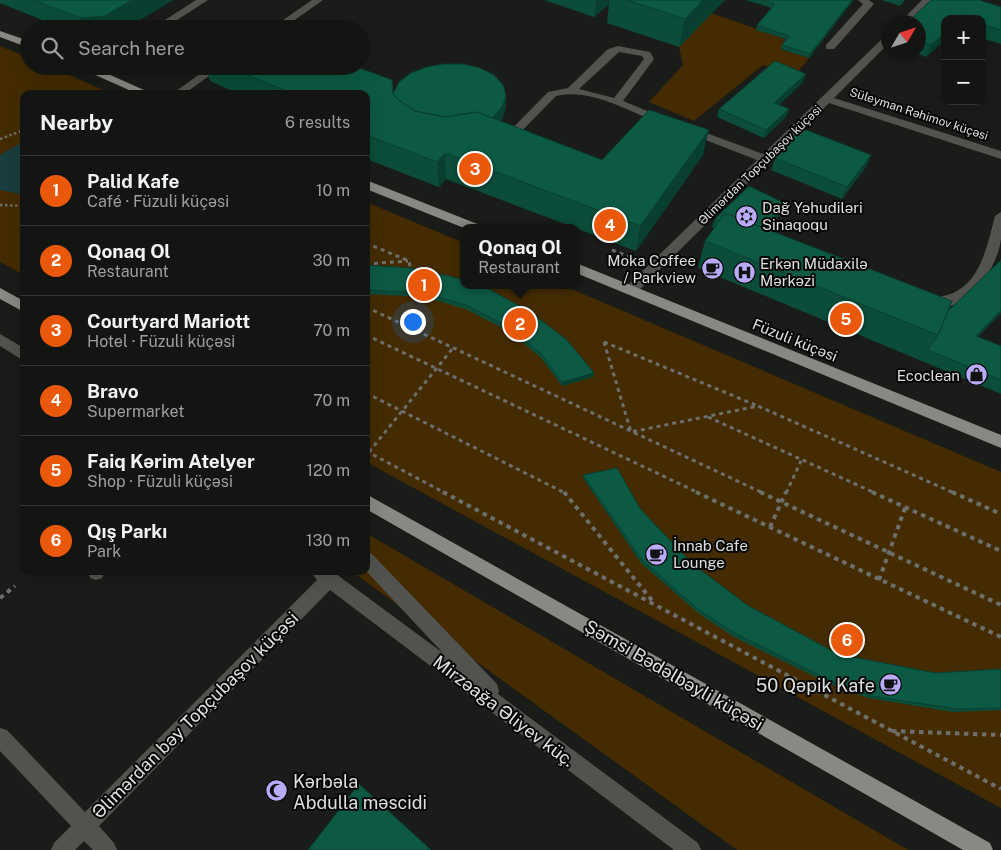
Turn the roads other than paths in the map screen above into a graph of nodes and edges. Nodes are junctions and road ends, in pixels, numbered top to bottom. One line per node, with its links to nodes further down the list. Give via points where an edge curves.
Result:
1 (203, 0): 6 (street)
2 (318, 0): 7 (street)
3 (863, 0): 11 (street, via 869,4)
4 (928, 0): 5 (street)
5 (912, 15)
6 (171, 20)
7 (288, 20)
8 (0, 34): 9 (main road)
9 (20, 42)
10 (881, 46): 17 (street, Əlimərdan Topçubaşov küçəsi)
11 (830, 47)
12 (105, 75): 14 (main road)
13 (205, 75): 15 (street)
14 (139, 90)
15 (183, 90)
16 (572, 90): 18 (street); 18 (street, via 612,51 618,49 646,54 648,59); 19 (street, via 552,94)
17 (828, 99): 20 (street, Süleyman Rəhimov küçəsi); 21 (street, Əlimərdan Topçubaşov küçəsi)
18 (616, 104): 21 (street)
19 (505, 142)
20 (1001, 155)
21 (766, 159): 29 (street, Əlimərdan Topçubaşov küçəsi)
22 (370, 186): 24 (main road)
23 (370, 189): 24 (street)
24 (386, 192): 26 (main road)
25 (1001, 216): 27 (street)
26 (466, 224)
27 (998, 236): 31 (street, via 988,264 968,291 942,303)
28 (580, 270): 29 (main road, Füzuli küçəsi)
29 (631, 290): 35 (main road, Füzuli küçəsi)
30 (0, 294): 32 (main road)
31 (915, 300)
32 (20, 305)
33 (0, 339): 34 (street)
34 (20, 353)
35 (1001, 442)
36 (370, 503): 45 (main road, Şəmsi Bədəlbəyli küçəsi)
37 (370, 563): 39 (street)
38 (323, 576): 39 (street, Mirzəağa Əliyev küç.); 41 (street, Əlimərdan bəy Topçubaşov küçəsi)
39 (518, 721): 44 (street, Mirzəağa Əliyev küç.)
40 (0, 737): 41 (street)
41 (84, 826): 42 (street, Əlimərdan bəy Topçubaşov küçəsi); 43 (street)
42 (61, 850)
43 (108, 850)
44 (691, 850)
45 (982, 850)

